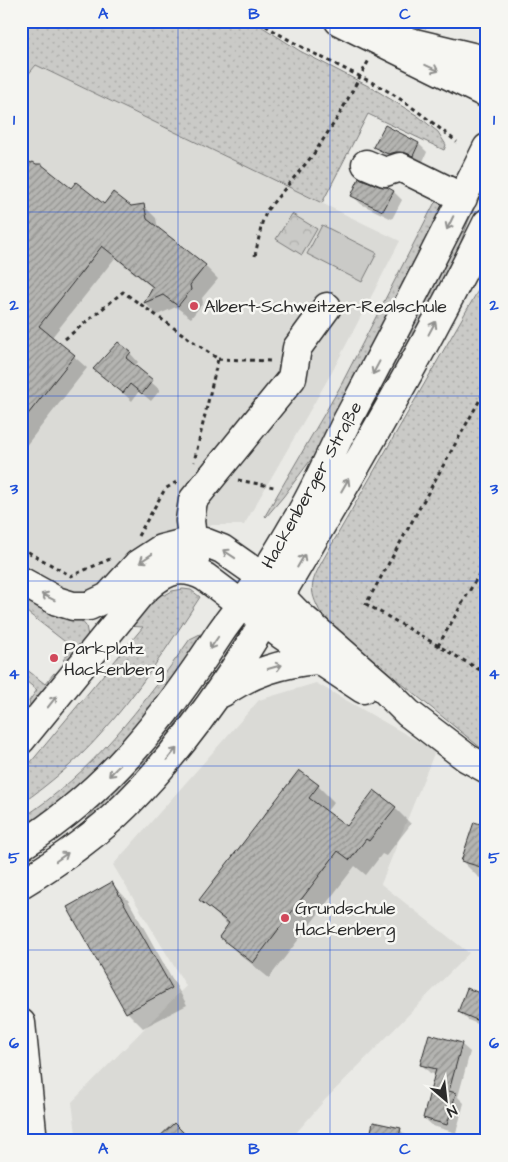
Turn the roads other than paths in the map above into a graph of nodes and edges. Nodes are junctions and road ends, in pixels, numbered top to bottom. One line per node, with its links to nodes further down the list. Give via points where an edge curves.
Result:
1 (340, 22): 2 (street); 3 (street, one-way to 3)
2 (487, 63)
3 (487, 94)
4 (487, 148): 6 (street, Hackenberger Straße)
5 (366, 164): 6 (street, via 385,172 400,167)
6 (463, 198): 12 (street, Hackenberger Straße, one-way to 12, via 298,517)
7 (487, 223): 12 (street, Hackenberger Straße, one-way to 7, via 386,413)
8 (326, 307): 9 (street, via 297,348 292,378 193,500)
9 (192, 541): 10 (street); 12 (street, one-way to 9, via 222,549); 14 (street, one-way to 14, via 154,553 138,564 108,597)
10 (198, 573): 13 (street); 16 (street, via 170,572 156,579)
11 (21, 581): 14 (street, one-way to 11, via 48,598)
12 (271, 586): 13 (street, Hackenberger Straße); 15 (street, Hackenberger Straße); 19 (street)
13 (242, 604): 15 (street); 22 (street, Hackenberger Straße, one-way to 22, via 169,708 130,755 69,813)
14 (77, 607): 16 (street, via 85,611)
15 (265, 622): 17 (street); 18 (street, Hackenberger Straße)
16 (103, 638): 20 (street, one-way to 16)
17 (318, 660): 18 (street, one-way to 17, via 236,684 279,665); 19 (street, via 372,695)
18 (217, 697): 23 (street, Hackenberger Straße, one-way to 18, via 77,847 125,806 154,776)
19 (408, 713): 21 (street, via 467,758)
20 (21, 740)
21 (487, 769)
22 (21, 846)
23 (21, 884)
24 (21, 1023): 25 (street)
25 (24, 1056): 28 (street)
26 (21, 1137): 27 (street)
27 (28, 1141)
28 (33, 1141)

